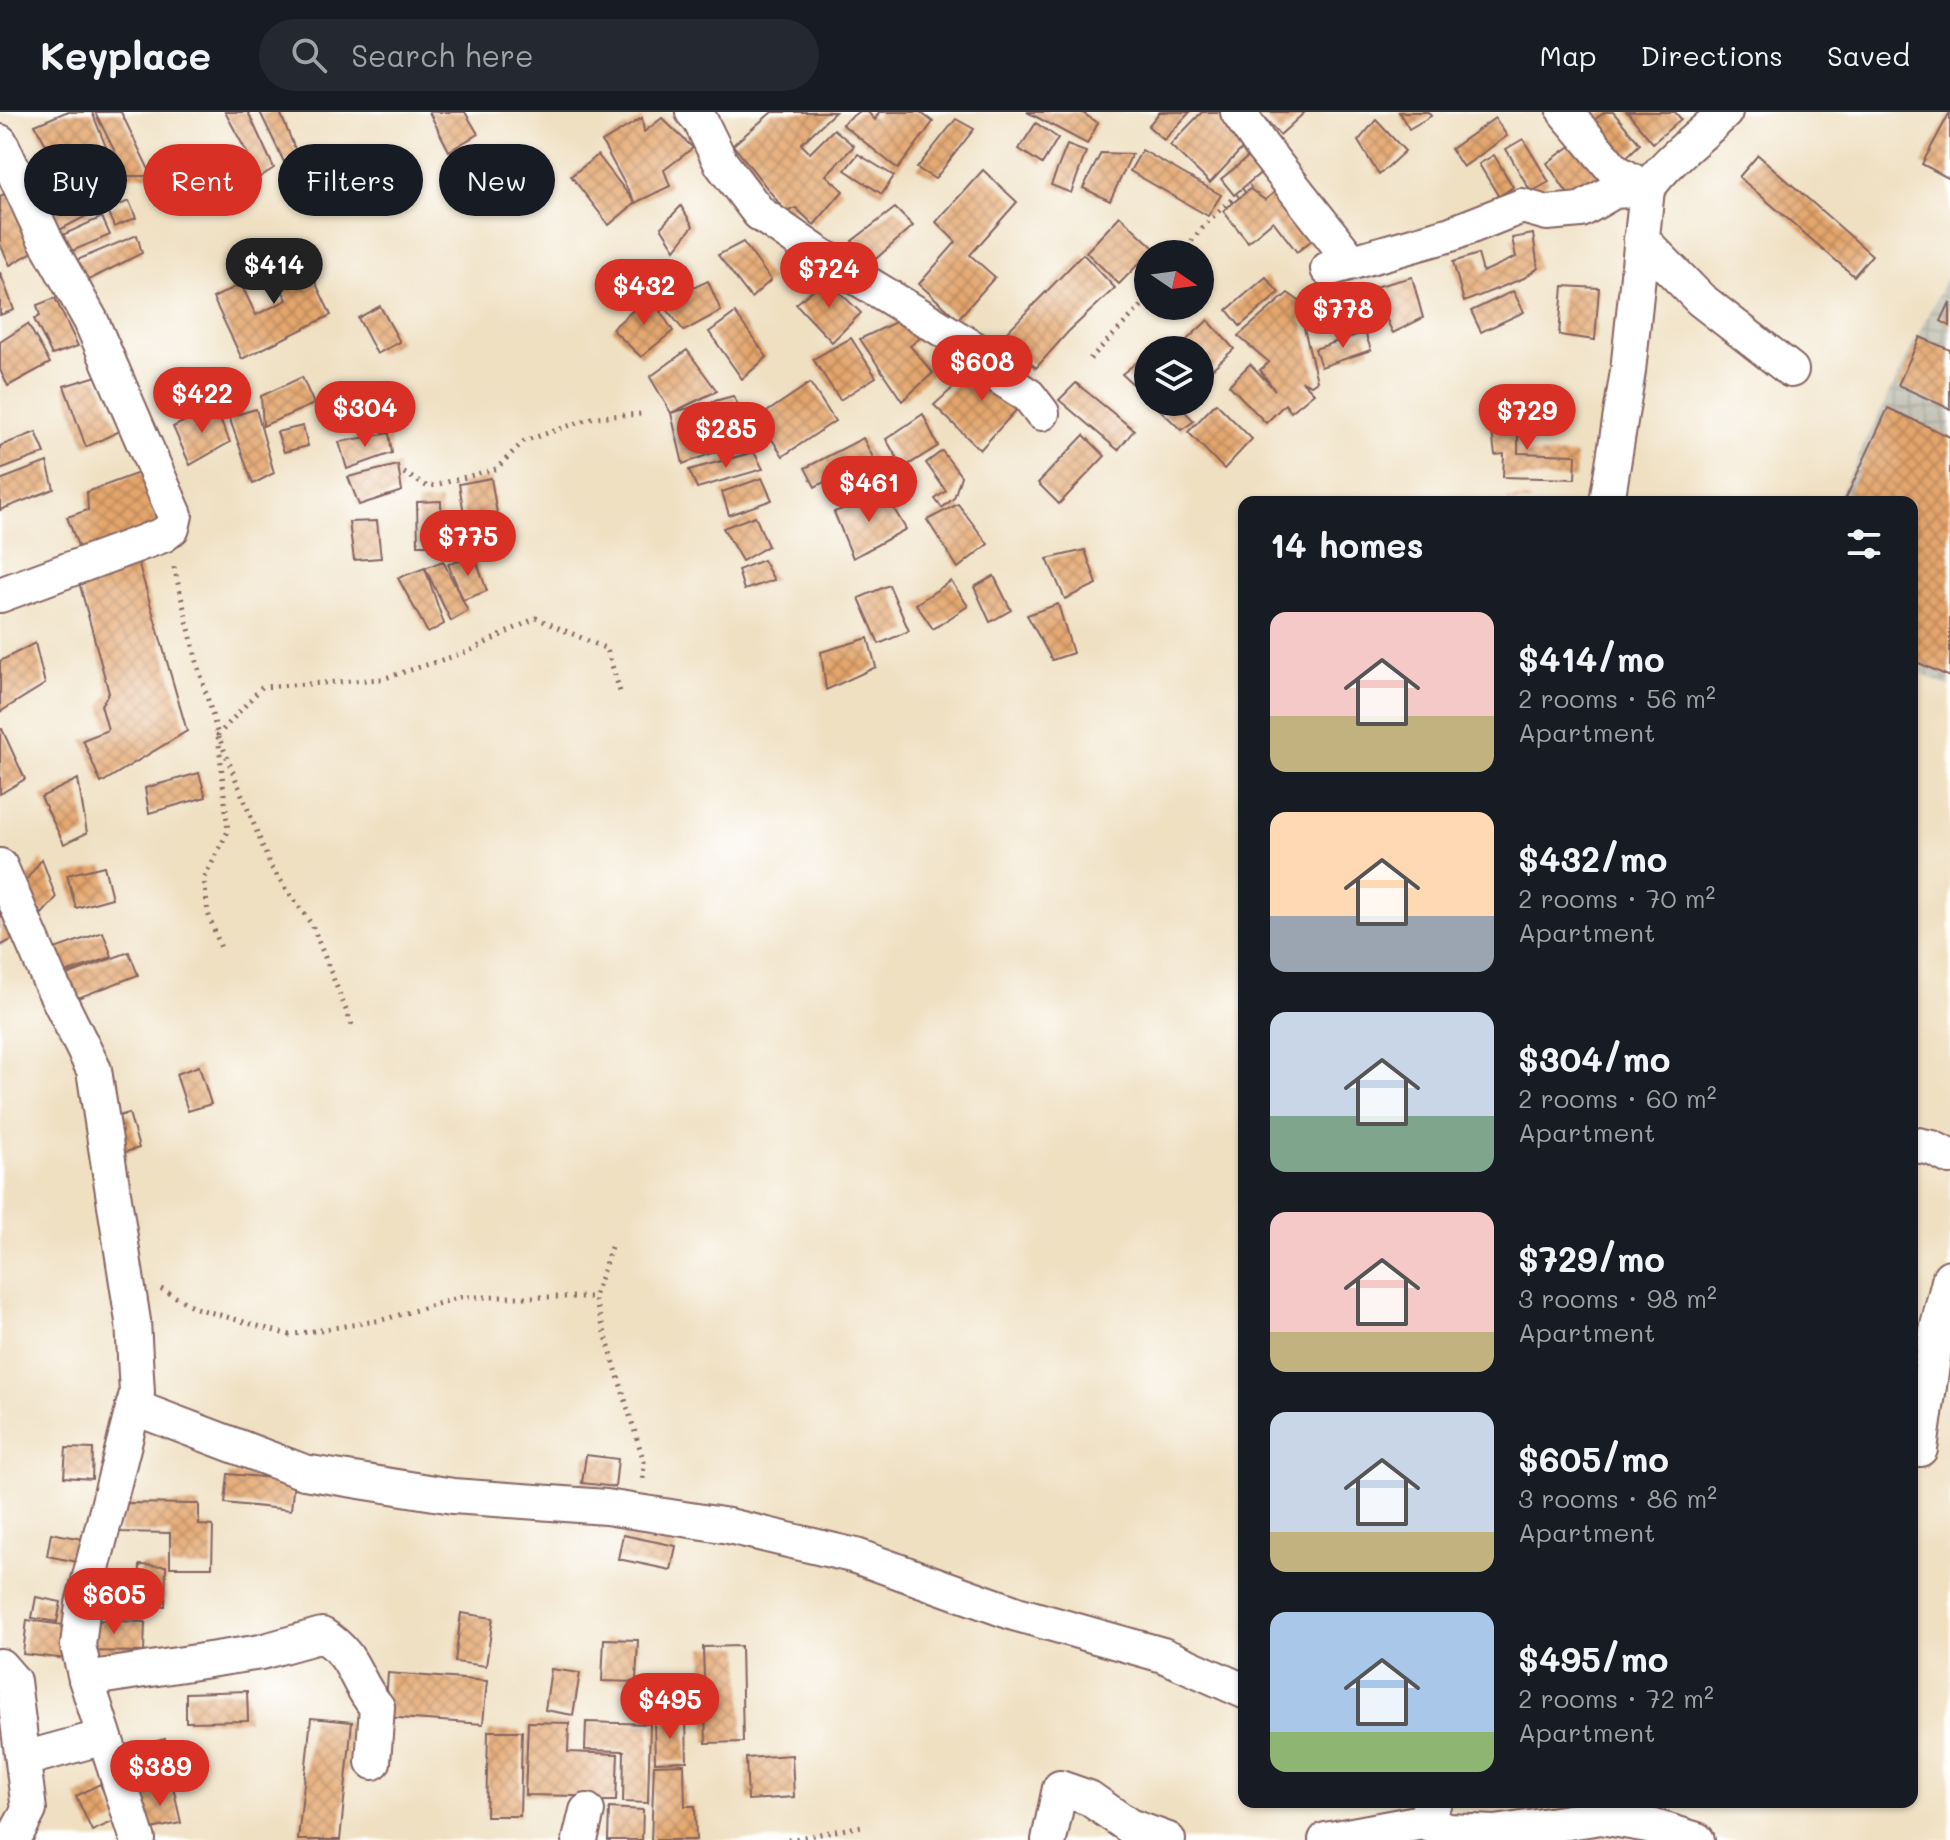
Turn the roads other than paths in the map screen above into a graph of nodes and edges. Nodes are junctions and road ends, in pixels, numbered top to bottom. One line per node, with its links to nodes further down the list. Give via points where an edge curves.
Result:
1 (693, 112): 9 (street, via 721,163 759,213 986,356 1000,377 1029,396)
2 (1238, 112): 6 (street, via 1340,266 1451,234 1522,206 1547,213 1581,210 1614,191)
3 (1565, 112): 6 (street, via 1615,171)
4 (1725, 112): 6 (street, via 1659,171)
5 (0, 142): 11 (street, via 91,321 175,515 163,535)
6 (1647, 189): 7 (street)
7 (1641, 239): 8 (street, via 1700,299); 10 (street)
8 (1791, 370)
9 (1042, 413)
10 (1608, 496)
11 (0, 595)
12 (0, 866): 16 (street, via 94,1070 133,1321)
13 (1918, 1145): 14 (street)
14 (1950, 1157)
15 (1950, 1277): 17 (street, via 1937,1330)
16 (133, 1407): 19 (street, via 83,1604 78,1646); 20 (street, via 304,1472 453,1496 639,1512 729,1526 856,1556 1017,1614 1163,1655)
17 (1927, 1448)
18 (0, 1666): 22 (street, via 13,1681)
19 (86, 1679): 21 (street); 23 (street, via 261,1652 322,1635 353,1663 377,1707)
20 (1238, 1688)
21 (104, 1737): 22 (street); 26 (street)
22 (24, 1759): 25 (street, via 29,1810)
23 (373, 1762)
24 (1428, 1812): 29 (street); 30 (street, via 1448,1831 1496,1833 1601,1817)
25 (13, 1840)
26 (138, 1840)
27 (1049, 1840): 28 (street, via 1060,1788 1089,1798 1129,1826)
28 (1168, 1840)
29 (1326, 1840)
30 (1697, 1840)

